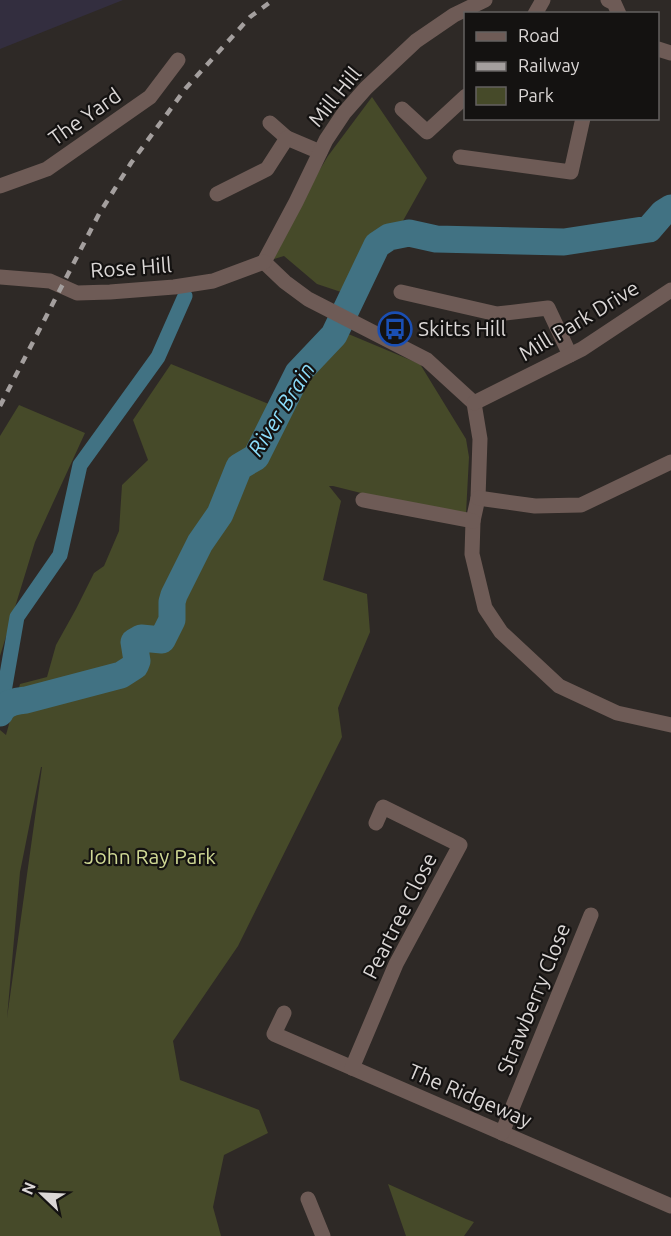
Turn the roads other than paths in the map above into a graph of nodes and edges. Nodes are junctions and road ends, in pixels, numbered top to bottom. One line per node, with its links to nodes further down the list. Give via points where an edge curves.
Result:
1 (485, 0): 10 (street, Mill Hill, via 416,41 344,113)
2 (608, 0): 3 (street)
3 (618, 12)
4 (178, 60): 12 (street, The Yard, via 150,98 47,169)
5 (464, 97): 6 (street, via 427,132)
6 (402, 109)
7 (583, 120): 11 (street, via 572,172)
8 (270, 123): 9 (street)
9 (286, 138): 10 (street); 13 (street, via 267,169)
10 (320, 152): 14 (street, Mill Hill)
11 (460, 157)
12 (0, 186)
13 (216, 194)
14 (264, 262): 15 (street, Rose Hill, via 213,281 110,292 77,293 50,281); 19 (street, via 308,299 427,360)
15 (0, 277)
16 (671, 290): 18 (street, Mill Park Drive)
17 (401, 292): 18 (street, via 497,314 548,308)
18 (570, 355): 19 (street, Mill Park Drive)
19 (474, 403): 21 (street, via 480,439)
20 (671, 462): 21 (street, via 581,505 535,506)
21 (478, 498): 23 (street)
22 (363, 500): 23 (street)
23 (473, 521): 24 (street, via 472,554 485,608 501,632 559,686 617,713)
24 (671, 725)
25 (376, 823): 28 (street, Peartree Close, via 383,807 460,845 396,964)
26 (591, 915): 29 (street, Strawberry Close)
27 (284, 1013): 28 (street, The Ridgeway, via 274,1034)
28 (352, 1068): 29 (street, The Ridgeway)
29 (502, 1133): 31 (street, The Ridgeway)
30 (308, 1199): 32 (street)
31 (671, 1206)
32 (323, 1236)

